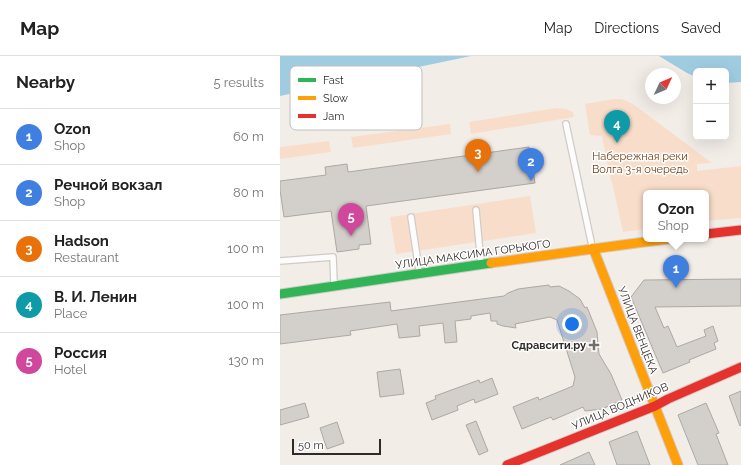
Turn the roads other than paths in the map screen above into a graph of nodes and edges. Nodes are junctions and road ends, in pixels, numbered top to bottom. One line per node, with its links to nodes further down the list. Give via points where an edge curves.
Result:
1 (566, 124): 7 (lane)
2 (476, 210): 9 (lane)
3 (411, 217): 10 (lane)
4 (741, 230): 5 (street)
5 (709, 234)
6 (644, 242): 7 (street, УЛИЦА МАКСИМА ГОРЬКОГО)
7 (593, 248): 9 (street, УЛИЦА МАКСИМА ГОРЬКОГО); 14 (street, УЛИЦА ВЕНЦЕКА)
8 (280, 261): 11 (lane, via 333,257)
9 (481, 264): 10 (street, УЛИЦА МАКСИМА ГОРЬКОГО)
10 (420, 273): 11 (street, УЛИЦА МАКСИМА ГОРЬКОГО)
11 (334, 286): 12 (street, УЛИЦА МАКСИМА ГОРЬКОГО)
12 (280, 294)
13 (741, 367): 14 (street, УЛИЦА ВОДНИКОВ)
14 (655, 406): 15 (street, УЛИЦА ВОДНИКОВ); 16 (street, УЛИЦА ВЕНЦЕКА)
15 (507, 465)
16 (678, 465)

